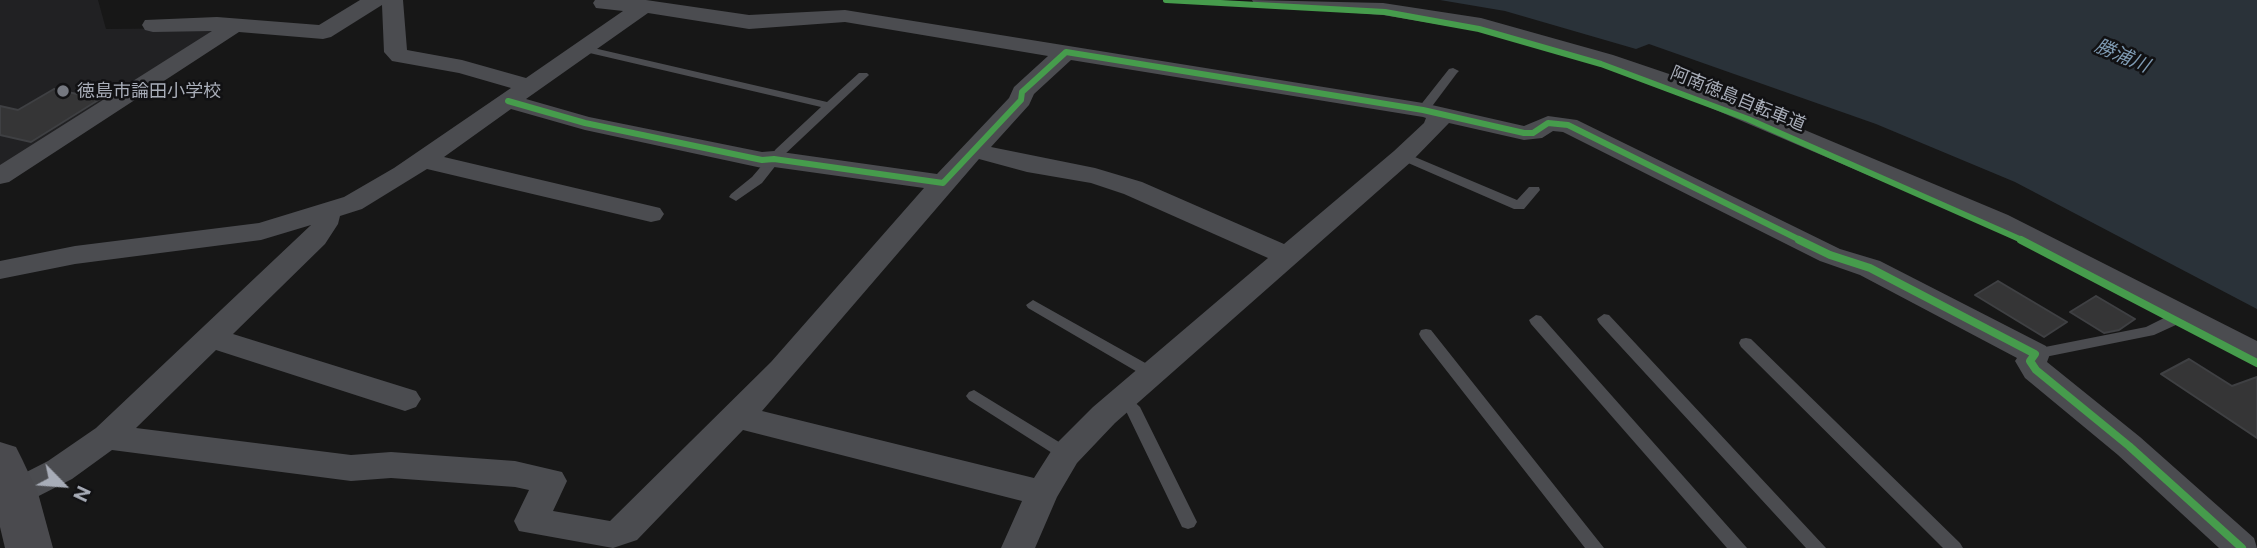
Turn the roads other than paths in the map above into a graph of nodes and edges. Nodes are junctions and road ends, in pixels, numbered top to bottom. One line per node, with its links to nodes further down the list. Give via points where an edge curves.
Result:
1 (375, 0): 7 (street, via 323,32)
2 (392, 0): 12 (street, via 395,52 400,56)
3 (606, 0): 5 (street, via 604,3)
4 (1264, 0): 29 (street, via 1432,15 1605,60 1927,188)
5 (650, 3): 8 (street); 9 (street, via 748,22 845,16)
6 (153, 24): 7 (street)
7 (234, 26): 20 (street)
8 (585, 49): 12 (street); 14 (lane)
9 (1066, 52): 15 (street); 16 (street, via 1022,92 1021,100)
10 (1453, 71): 15 (lane)
11 (863, 75): 14 (lane)
12 (530, 86): 13 (street)
13 (508, 101): 18 (street, via 584,123); 19 (street)
14 (831, 106): 18 (lane)
15 (1431, 111): 17 (street, via 1436,125); 35 (street, via 1524,133 1548,123 1567,125 1830,255 1870,268)
16 (974, 150): 21 (street); 26 (street, via 1133,188)
17 (1403, 156): 22 (lane, via 1519,206); 26 (street)
18 (774, 159): 21 (street); 23 (lane)
19 (423, 160): 24 (street, via 377,191); 25 (street)
20 (0, 176)
21 (943, 183): 41 (street)
22 (1534, 190)
23 (736, 197)
24 (327, 213): 27 (street, via 261,231 75,255); 33 (street, via 315,238)
25 (651, 214)
26 (1287, 256): 37 (street)
27 (0, 270)
28 (1033, 305): 37 (lane)
29 (2178, 313): 35 (lane, via 2149,331); 36 (street)
30 (1604, 318): 51 (lane)
31 (1536, 320): 50 (lane)
32 (1426, 334): 49 (lane)
33 (209, 337): 39 (street); 42 (street)
34 (1746, 343): 52 (lane)
35 (2035, 354): 53 (street, via 2029,361 2036,370)
36 (2257, 354)
37 (1151, 373): 40 (street)
38 (974, 396): 43 (lane)
39 (405, 399)
40 (1122, 399): 43 (street); 46 (lane, via 1132,407)
41 (737, 417): 42 (street, via 625,530 610,535 531,521 550,481 515,474 391,465 351,468); 45 (street)
42 (107, 437): 44 (street, via 61,470)
43 (1066, 454): 45 (street)
44 (7, 477): 47 (main road)
45 (1042, 493): 48 (street)
46 (1188, 522)
47 (29, 548)
48 (1018, 548)
49 (1595, 548)
50 (1738, 548)
51 (1817, 548)
52 (1954, 548)
53 (2242, 548)

